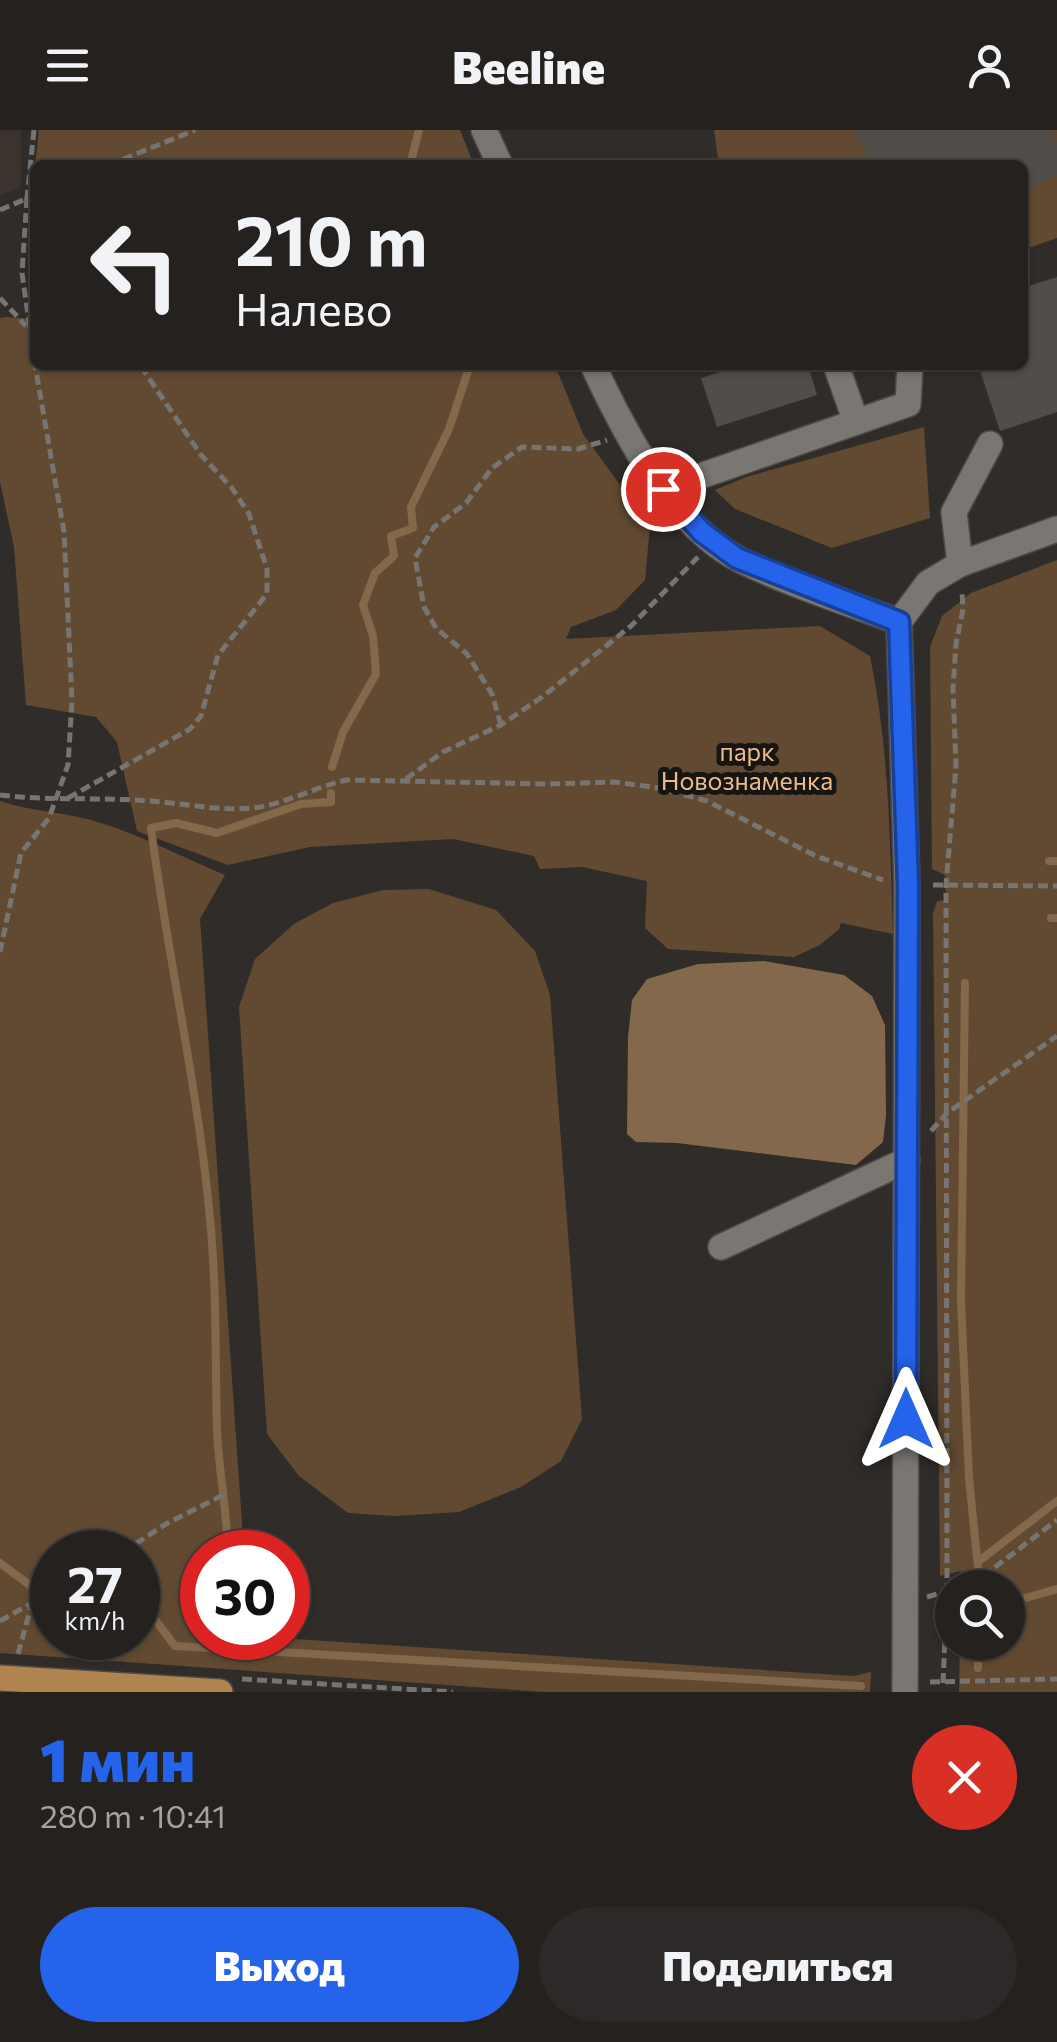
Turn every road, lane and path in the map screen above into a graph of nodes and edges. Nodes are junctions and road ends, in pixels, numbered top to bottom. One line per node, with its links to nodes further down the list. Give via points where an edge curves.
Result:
1 (34, 130): 4 (path)
2 (196, 130): 5 (path)
3 (484, 130): 6 (street)
4 (31, 160)
5 (121, 160)
6 (498, 160)
7 (30, 169): 9 (path)
8 (30, 197): 9 (path)
9 (27, 198): 10 (path); 11 (path); 14 (path, via 22,273)
10 (30, 205)
11 (0, 210)
12 (0, 298): 14 (path)
13 (30, 317): 14 (path)
14 (28, 328): 15 (path)
15 (30, 339)
16 (36, 370): 32 (path, via 64,532 72,701 68,765)
17 (144, 370): 33 (path, via 249,514 268,569 267,594 218,656 201,716 190,729)
18 (596, 370): 22 (street)
19 (838, 370): 21 (street)
20 (910, 370): 21 (street, via 908,404)
21 (856, 422): 24 (street)
22 (628, 434): 24 (street); 29 (path, via 578,449 522,447 434,527 415,558 424,607 436,628 468,654)
23 (990, 444): 27 (street, via 954,512)
24 (663, 489): 26 (street)
25 (1057, 529): 27 (street)
26 (714, 540): 28 (street, via 737,558); 29 (path, via 631,626)
27 (960, 564): 28 (street, via 928,582); 36 (path)
28 (899, 622): 41 (street, via 908,885)
29 (501, 724): 30 (path, via 443,752)
30 (405, 780): 33 (path, via 347,780 241,808); 34 (path, via 659,788 707,801 816,856)
31 (0, 795): 32 (path)
32 (54, 800): 33 (path); 38 (path, via 49,818 21,853)
33 (65, 800)
34 (895, 884)
35 (930, 885): 36 (path)
36 (946, 885): 37 (path); 40 (path)
37 (1057, 886)
38 (0, 952)
39 (1057, 1036): 40 (path)
40 (946, 1114): 41 (path); 52 (path)
41 (906, 1160): 42 (street); 53 (street)
42 (720, 1247)
43 (223, 1495): 45 (path)
44 (1057, 1520): 46 (path)
45 (157, 1530)
46 (991, 1570)
47 (30, 1604): 49 (path)
48 (30, 1608): 50 (path)
49 (0, 1620)
50 (7, 1671): 54 (main road)
51 (1057, 1679): 52 (path)
52 (944, 1682): 53 (path)
53 (914, 1687)
54 (220, 1692)

